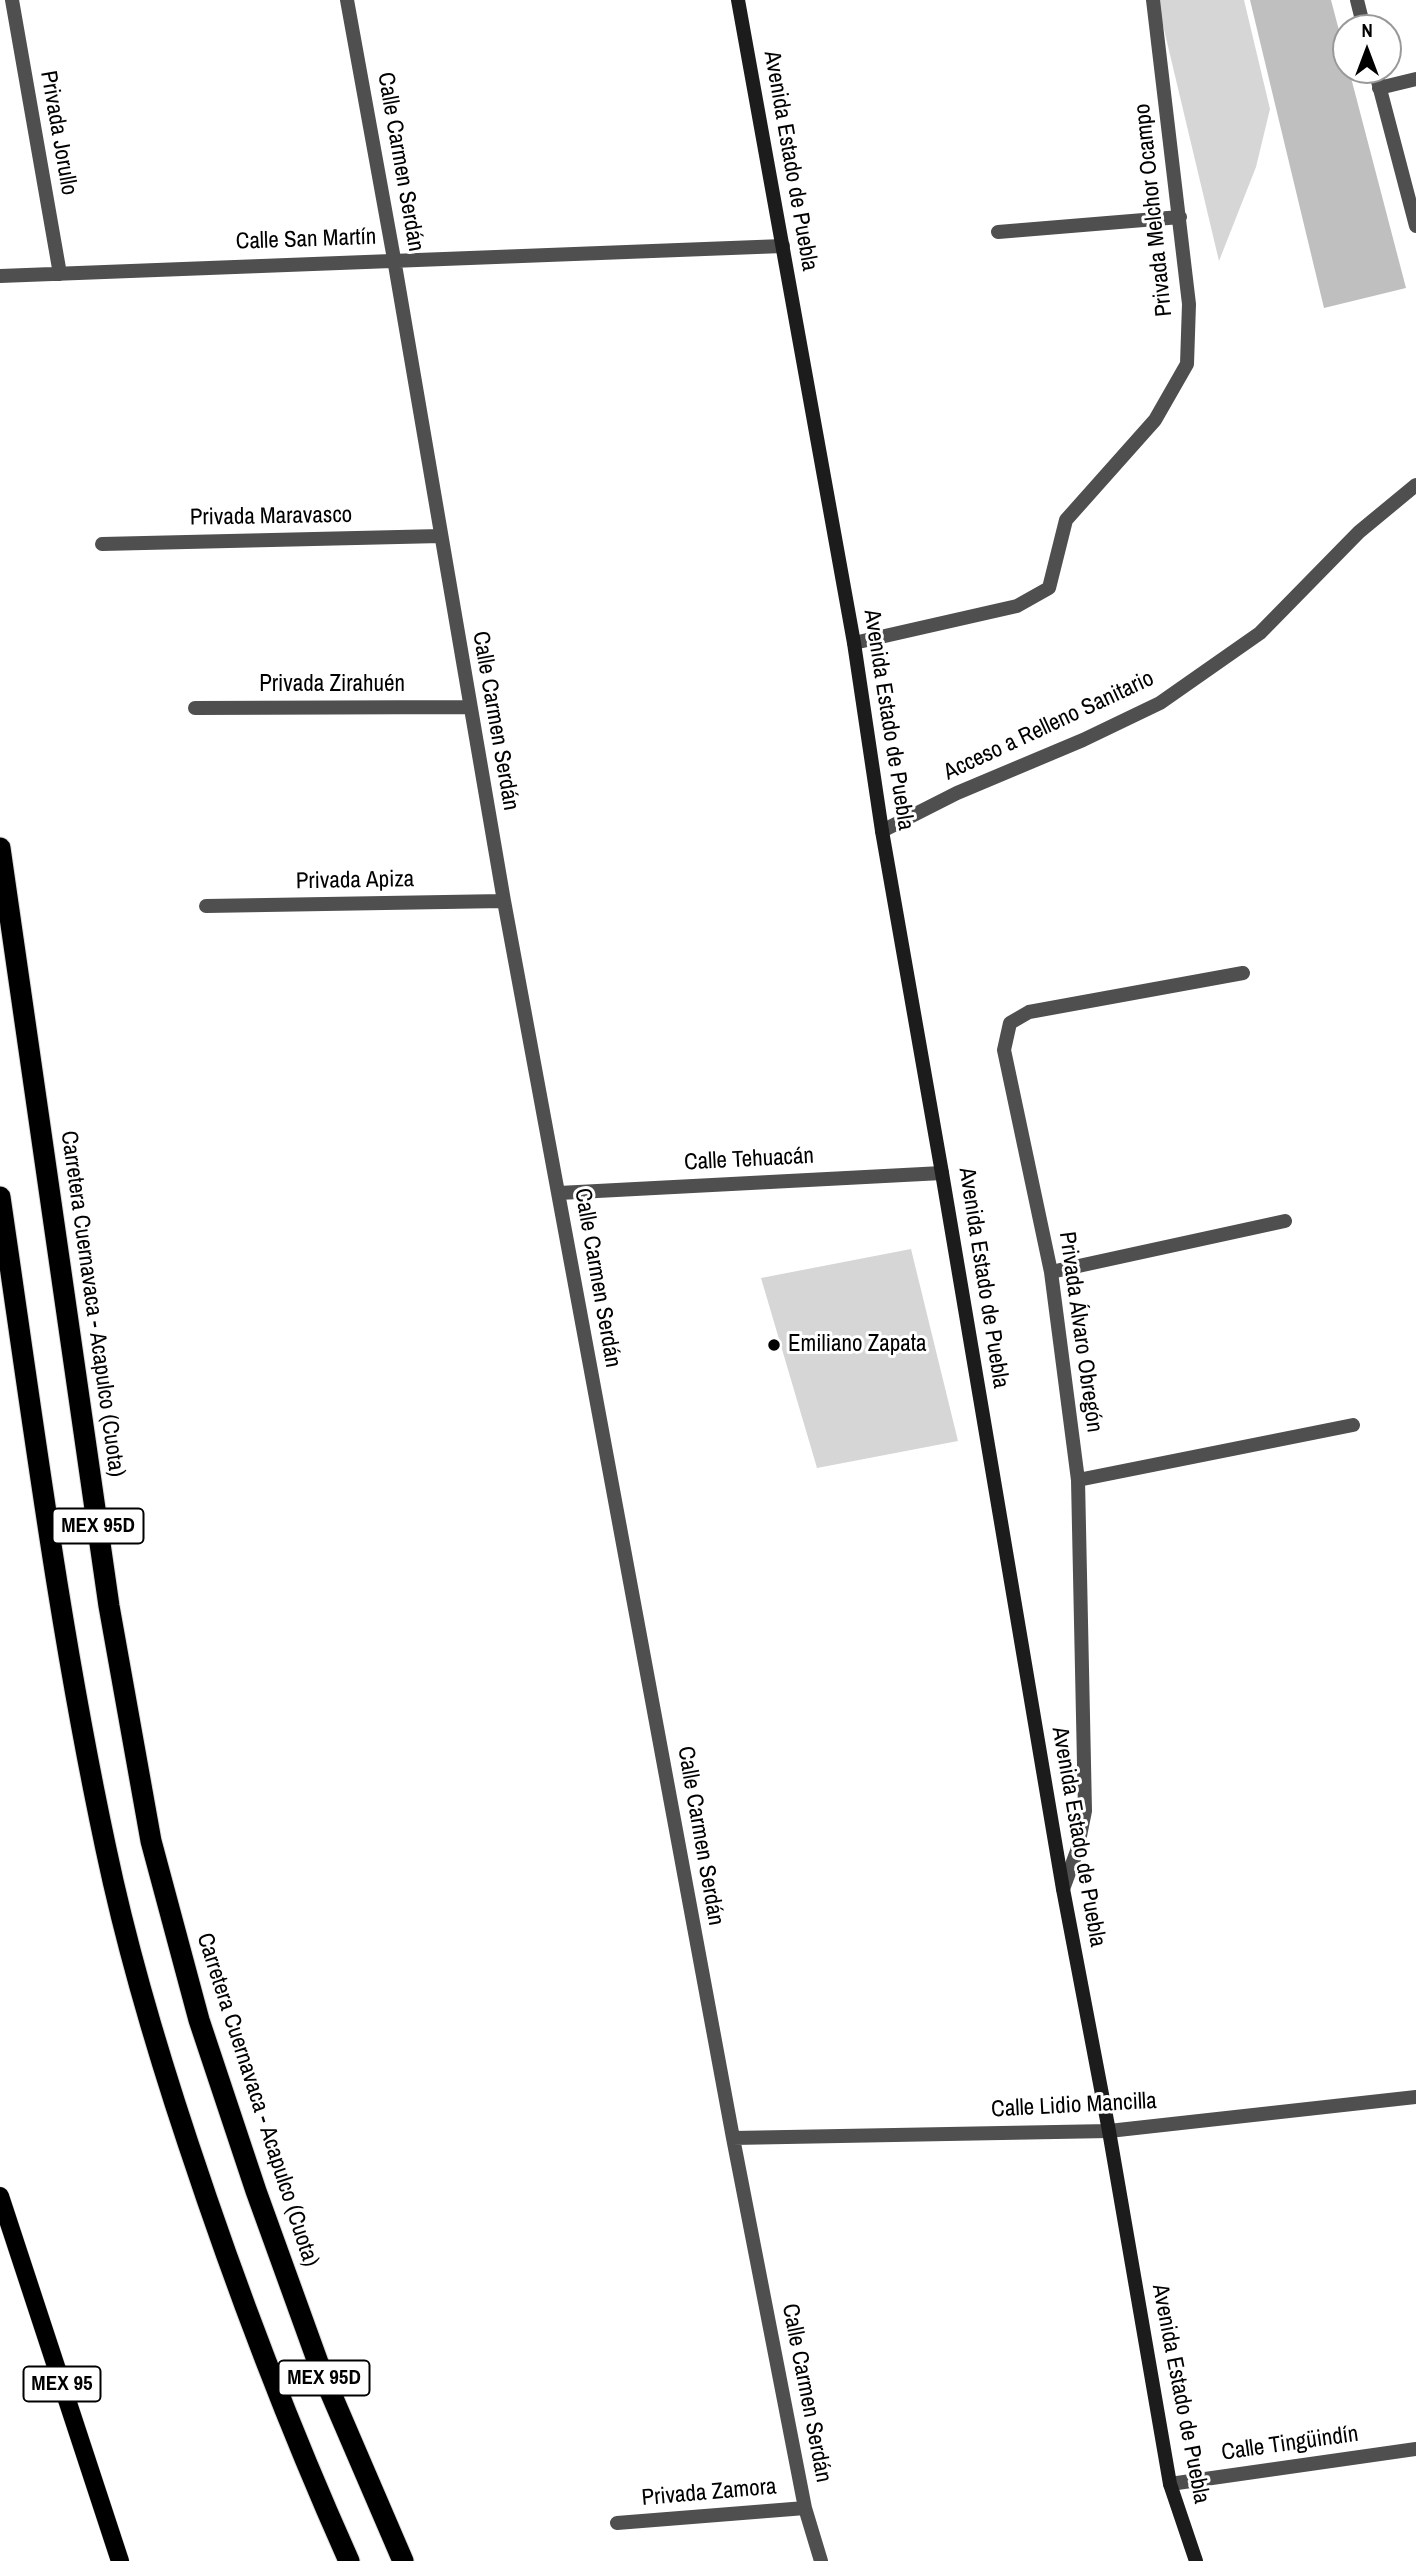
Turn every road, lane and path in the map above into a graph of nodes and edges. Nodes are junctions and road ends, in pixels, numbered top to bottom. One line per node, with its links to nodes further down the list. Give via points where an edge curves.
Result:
1 (12, 0): 13 (street, Privada Jorullo)
2 (347, 0): 12 (street, Calle Carmen Serdán)
3 (738, 0): 11 (street, Avenida Estado de Puebla)
4 (1153, 0): 8 (street, Privada Melchor Ocampo)
5 (1416, 79): 7 (street)
6 (1378, 84): 7 (street)
7 (1379, 88): 9 (street)
8 (1180, 217): 10 (street); 18 (street, Privada Melchor Ocampo, via 1189,303 1187,364 1154,420 1066,520 1049,589 1017,606)
9 (1416, 226)
10 (999, 232)
11 (783, 246): 12 (street, Calle San Martín); 18 (street, Avenida Estado de Puebla)
12 (394, 259): 13 (street, Calle San Martín); 16 (street, Calle Carmen Serdán)
13 (60, 274): 14 (street, Calle San Martín)
14 (0, 276)
15 (1416, 485): 21 (street, Acceso a Relleno Sanitario, via 1359,532 1260,633 1160,704)
16 (441, 536): 17 (street, Privada Maravasco); 19 (street, Calle Carmen Serdán)
17 (102, 544)
18 (854, 643): 21 (street, Avenida Estado de Puebla)
19 (469, 707): 20 (street, Privada Zirahuén); 23 (street, Calle Carmen Serdán)
20 (195, 708)
21 (882, 831): 26 (street, Avenida Estado de Puebla)
22 (0, 848): 44 (highway, Carretera Cuernavaca - Acapulco (Cuota) / MEX 95D, via 109,1606 152,1841 199,2020 256,2191 320,2368)
23 (504, 901): 24 (street, Privada Apiza); 27 (street, Calle Carmen Serdán)
24 (206, 906)
25 (1243, 972): 30 (street, Privada Álvaro Obregón, via 1029,1012 1010,1023 1003,1050)
26 (943, 1173): 27 (street, Calle Tehuacán); 33 (street, Avenida Estado de Puebla)
27 (559, 1193): 36 (street, Calle Carmen Serdán)
28 (0, 1197): 43 (highway, MEX 95D, via 63,1629 113,1880 155,2042 210,2209 274,2385)
29 (1285, 1221): 30 (street)
30 (1051, 1272): 32 (street, Privada Álvaro Obregón)
31 (1353, 1425): 32 (street)
32 (1078, 1480): 33 (street, Privada Álvaro Obregón, via 1085,1811)
33 (1063, 1889): 35 (street, Avenida Estado de Puebla)
34 (1416, 2097): 35 (street, Calle Lidio Mancilla)
35 (1109, 2131): 36 (street, Calle Lidio Mancilla); 39 (street, Avenida Estado de Puebla)
36 (733, 2138): 40 (street, Calle Carmen Serdán)
37 (0, 2196): 42 (main road, MEX 95)
38 (1416, 2449): 39 (street, Calle Tingüindín)
39 (1170, 2484): 46 (street, Avenida Estado de Puebla)
40 (805, 2508): 41 (street, Privada Zamora); 45 (street, Calle Carmen Serdán)
41 (617, 2523)
42 (120, 2561)
43 (349, 2561)
44 (403, 2561)
45 (821, 2561)
46 (1196, 2561)

